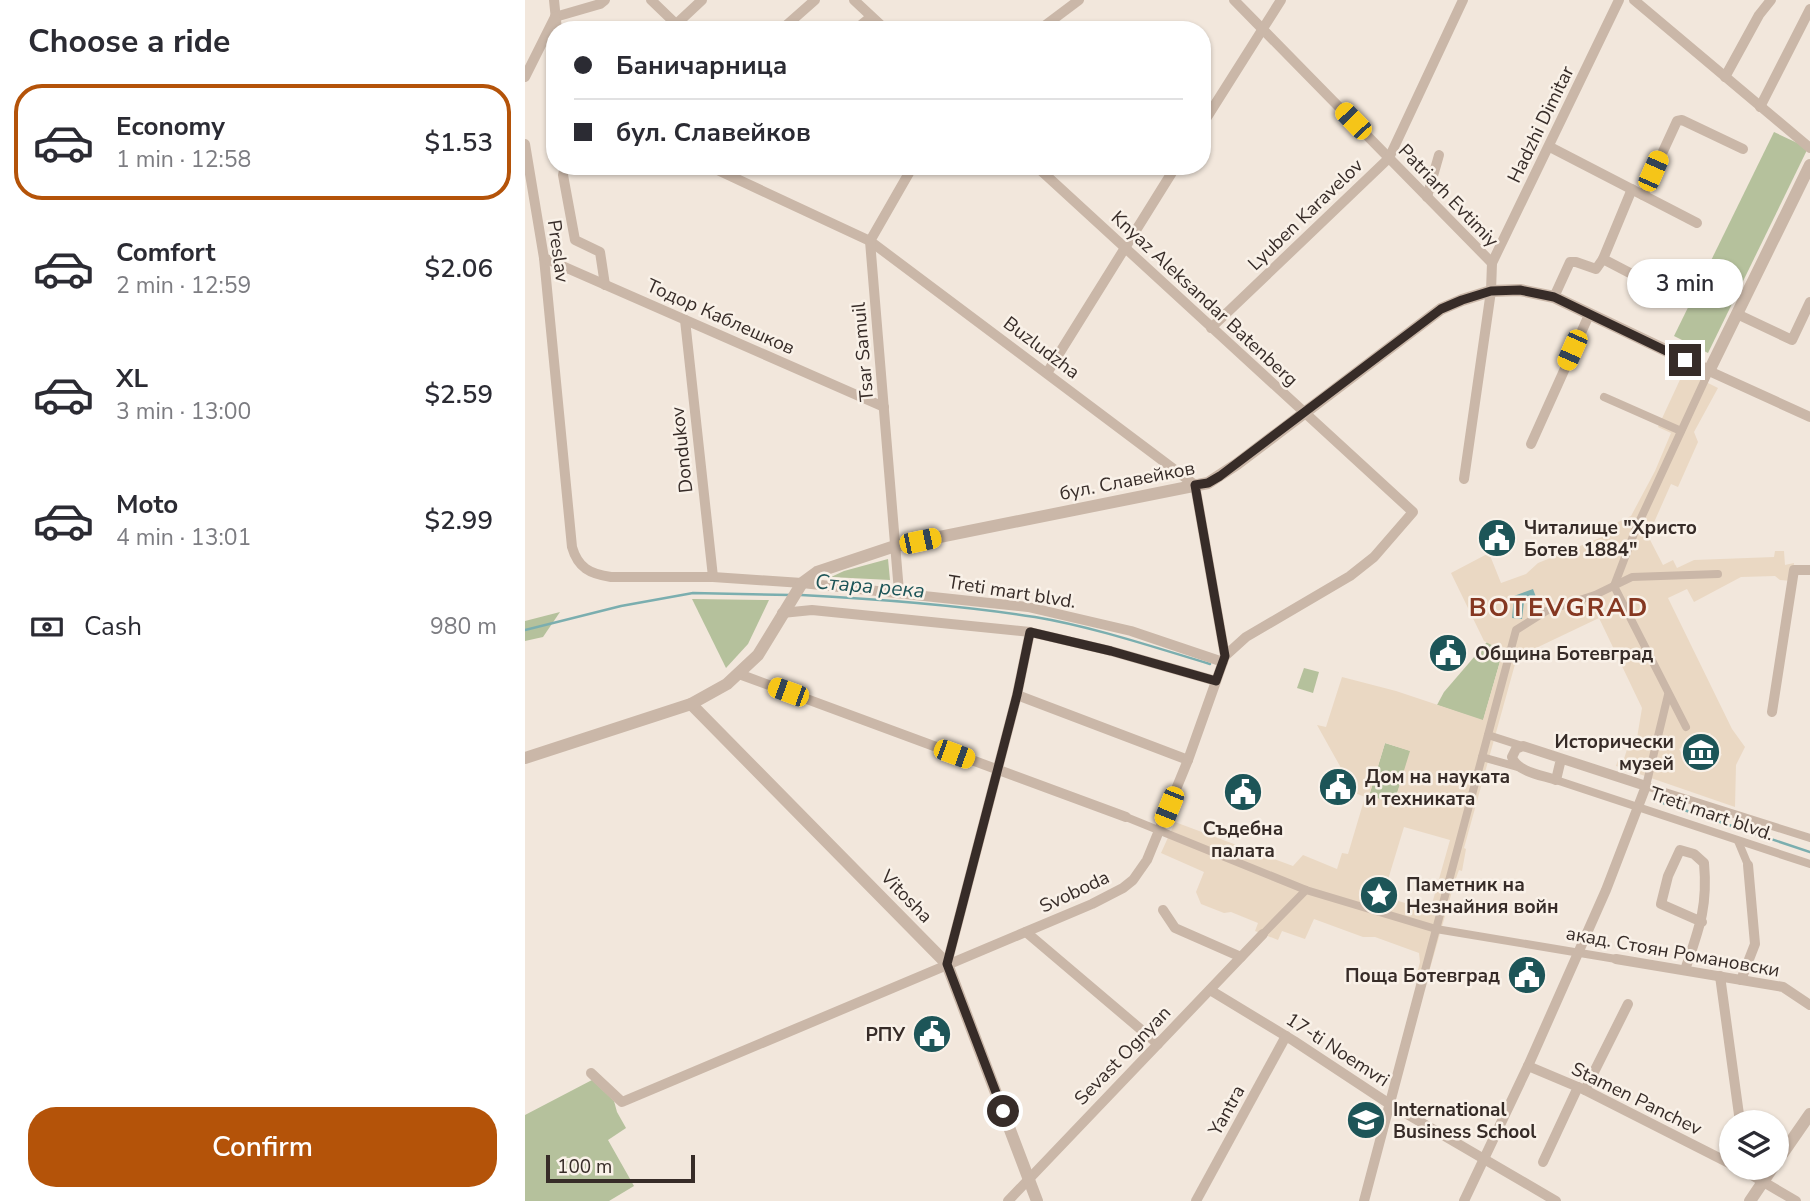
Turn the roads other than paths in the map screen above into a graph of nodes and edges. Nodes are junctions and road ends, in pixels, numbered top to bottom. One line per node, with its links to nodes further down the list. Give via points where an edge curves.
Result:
1 (554, 0): 16 (street)
2 (605, 0): 16 (street)
3 (651, 0): 19 (street)
4 (702, 0): 20 (street)
5 (815, 0): 21 (street)
6 (854, 0): 15 (street)
7 (1079, 0): 24 (street)
8 (1234, 0): 25 (street, Patriarh Evtimiy)
9 (1281, 0): 25 (street)
10 (1463, 0): 36 (street, Lyuben Karavelov)
11 (1619, 0): 32 (street, Hadzhi Dimitar)
12 (1633, 0): 28 (street)
13 (1766, 2): 28 (street)
14 (1810, 9): 29 (street)
15 (871, 16): 22 (street); 23 (street)
16 (555, 17): 17 (street); 18 (street)
17 (553, 21)
18 (556, 21)
19 (668, 21)
20 (679, 21)
21 (791, 21)
22 (865, 21)
23 (876, 21)
24 (1051, 21)
25 (1263, 29): 30 (street); 36 (street, Patriarh Evtimiy)
26 (546, 32): 27 (street)
27 (525, 77)
28 (1725, 77): 29 (street)
29 (1761, 107): 33 (street)
30 (1211, 111)
31 (525, 144): 49 (street, Preslav)
32 (1549, 147): 43 (street); 51 (street, Hadzhi Dimitar)
33 (1810, 148)
34 (1743, 149): 44 (street, via 1677,121)
35 (1439, 155): 45 (street)
36 (1389, 158): 45 (street, Patriarh Evtimiy); 60 (street, Lyuben Karavelov)
37 (1810, 165): 58 (street)
38 (563, 175): 53 (street, via 575,240 600,252)
39 (728, 175): 47 (street, Buzludzha)
40 (908, 175): 47 (street)
41 (1046, 175): 48 (street, Knyaz Aleksandar Batenberg)
42 (1170, 175): 48 (street)
43 (1632, 189): 44 (street); 50 (street)
44 (1643, 195): 46 (street)
45 (1427, 197): 51 (street, Patriarh Evtimiy)
46 (1697, 223)
47 (870, 241): 62 (street, Buzludzha); 64 (street, Tsar Samuil)
48 (1126, 247): 60 (street, Knyaz Aleksandar Batenberg); 62 (street)
49 (544, 258): 53 (street, Тодор Каблешков); 73 (street, Preslav, via 572,547)
50 (1603, 259): 52 (street); 55 (street, via 1596,269 1570,262)
51 (1492, 263): 54 (street)
52 (1651, 284)
53 (605, 285): 59 (street, Тодор Каблешков)
54 (1491, 291): 55 (street, бул. Славейков, via 1520,290); 65 (street, бул. Славейков, via 1441,309); 69 (street)
55 (1554, 297): 57 (street)
56 (1810, 302): 58 (street, via 1792,340)
57 (1589, 314): 61 (street); 68 (street)
58 (1737, 314): 61 (street)
59 (685, 320): 64 (street, Тодор Каблешков); 76 (street, Dondukov)
60 (1211, 328): 65 (street, Knyaz Aleksandar Batenberg)
61 (1709, 371): 66 (street); 67 (street)
62 (1047, 373): 70 (street, Buzludzha)
63 (1604, 397): 67 (street)
64 (884, 407): 72 (street, Tsar Samuil)
65 (1304, 414): 70 (street, бул. Славейков, via 1220,476); 71 (street, Knyaz Aleksandar Batenberg)
66 (1809, 414)
67 (1681, 431): 77 (street)
68 (1531, 444)
69 (1464, 479)
70 (1195, 485): 72 (street, бул. Славейков); 82 (street)
71 (1413, 512): 82 (street, Svoboda, via 1358,570 1246,637)
72 (895, 546): 78 (street, бул. Славейков, via 817,572); 79 (street, Tsar Samuil)
73 (583, 568): 76 (street, Treti mart blvd., via 611,577)
74 (1810, 570): 88 (street, via 1794,570)
75 (1719, 574): 77 (street, via 1632,577)
76 (713, 577): 78 (street, Treti mart blvd.)
77 (1614, 586): 86 (street); 90 (street, via 1546,611 1516,630)
78 (799, 587): 79 (street, Treti mart blvd.); 80 (street)
79 (899, 592): 82 (street, Treti mart blvd., via 1039,609)
80 (786, 608): 81 (street, Treti mart blvd.); 83 (street, via 758,656)
81 (1030, 632): 84 (street, Treti mart blvd.); 85 (street)
82 (1224, 659): 84 (street, Svoboda)
83 (739, 674): 87 (street); 97 (street)
84 (1216, 681): 95 (street, Svoboda)
85 (1017, 695): 95 (street); 97 (street)
86 (1668, 695): 89 (street); 99 (street)
87 (691, 704): 93 (street); 116 (street, Vitosha)
88 (1772, 712)
89 (1686, 727)
90 (1488, 735): 91 (street); 92 (street)
91 (1527, 748): 94 (street, Treti mart blvd.); 96 (street, via 1516,749 1512,757)
92 (1482, 757): 96 (street); 110 (street)
93 (525, 758)
94 (1561, 759): 98 (street); 99 (street, Treti mart blvd.)
95 (1188, 760): 102 (street, Svoboda)
96 (1521, 768): 98 (street, Treti mart blvd.)
97 (998, 770): 101 (street); 116 (street)
98 (1556, 780): 100 (street, Treti mart blvd.)
99 (1646, 786): 100 (street); 103 (street, Treti mart blvd.)
100 (1638, 807): 104 (street, Treti mart blvd.); 113 (street)
101 (1126, 817): 102 (street, акад. Стоян Романовски)
102 (1159, 830): 107 (street, акад. Стоян Романовски); 111 (street, Svoboda, via 1141,871 1123,888)
103 (1810, 838)
104 (1738, 841): 105 (street, Treti mart blvd.); 106 (street)
105 (1810, 864)
106 (1748, 865): 120 (street, via 1755,944)
107 (1306, 890): 110 (street, акад. Стоян Романовски); 112 (street)
108 (1163, 910): 114 (street, via 1175,928)
109 (1702, 922): 109 (street, via 1707,891 1704,863 1680,850 1661,904); 117 (street)
110 (1436, 929): 113 (street, акад. Стоян Романовски); 119 (street)
111 (1027, 932): 116 (street, Svoboda); 125 (street)
112 (1263, 934): 114 (street, Sevast Ognyan)
113 (1577, 951): 115 (street, акад. Стоян Романовски); 126 (street)
114 (1241, 957): 121 (street, Sevast Ognyan)
115 (1616, 958): 117 (street, акад. Стоян Романовски)
116 (947, 964): 127 (street, Svoboda, via 622,1102); 136 (street, Vitosha)
117 (1685, 970): 118 (street, акад. Стоян Романовски)
118 (1720, 976): 120 (street, акад. Стоян Романовски); 130 (street)
119 (1423, 978): 129 (street)
120 (1741, 980): 123 (street, акад. Стоян Романовски, via 1783,987)
121 (1210, 990): 124 (street, 17-ti Noemvri); 125 (street, Sevast Ognyan)
122 (1628, 1004): 128 (street)
123 (1810, 1005)
124 (1286, 1036): 129 (street, 17-ti Noemvri); 140 (street, Yantra)
125 (1158, 1044): 136 (street, Sevast Ognyan)
126 (1528, 1066): 128 (street, Stamen Panchev); 134 (street)
127 (591, 1073)
128 (1582, 1089): 133 (street, Stamen Panchev); 135 (street)
129 (1388, 1103): 134 (street, 17-ti Noemvri); 141 (street)
130 (1738, 1110)
131 (1810, 1114): 132 (street)
132 (1789, 1144)
133 (1719, 1158)
134 (1484, 1159): 142 (street); 143 (street, 17-ti Noemvri)
135 (1543, 1162)
136 (1028, 1178): 138 (street, Sevast Ognyan); 139 (street, Vitosha)
137 (1764, 1181): 144 (street); 145 (street)
138 (1008, 1201)
139 (1037, 1201)
140 (1196, 1201)
141 (1364, 1201)
142 (1464, 1201)
143 (1556, 1201)
144 (1750, 1201)
145 (1796, 1201)

